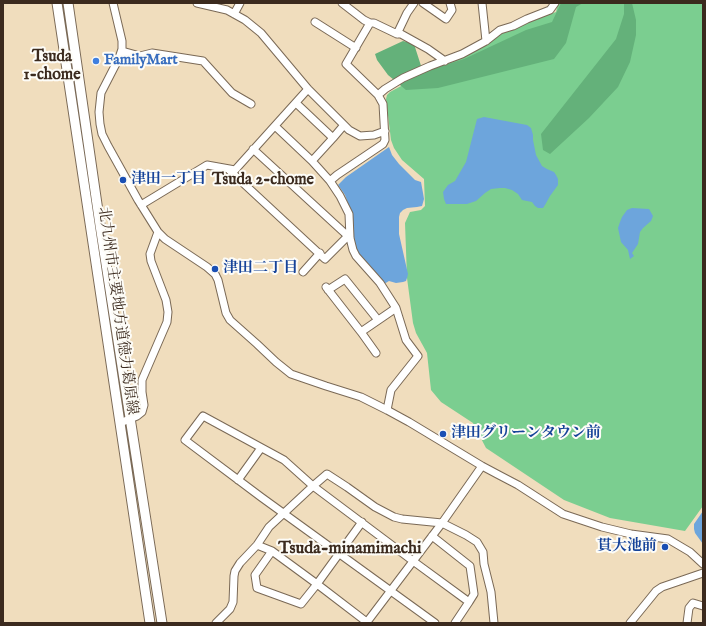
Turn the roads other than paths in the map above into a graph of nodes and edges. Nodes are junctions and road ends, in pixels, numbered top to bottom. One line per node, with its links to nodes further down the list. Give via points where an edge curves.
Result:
1 (57, 3): 43 (main road, 北九州市主要地方道徳力葛原線)
2 (68, 3): 42 (main road, 北九州市主要地方道徳力葛原線)
3 (113, 3): 18 (street)
4 (197, 3): 12 (street)
5 (240, 3): 12 (street)
6 (342, 3): 14 (street)
7 (414, 3): 15 (street)
8 (450, 3): 11 (street, via 452,10 446,19)
9 (482, 3): 16 (street)
10 (555, 3): 16 (street, via 550,10 500,30)
11 (426, 4)
12 (234, 14): 20 (street, via 261,33)
13 (314, 22): 17 (street)
14 (370, 23): 15 (street); 17 (street)
15 (397, 34): 19 (street, via 428,49)
16 (486, 41): 19 (street)
17 (356, 48): 21 (street, via 346,64)
18 (122, 51): 23 (street, via 140,56 152,53 203,61 232,93); 32 (street, via 101,93 100,124 108,146)
19 (445, 61): 21 (street, via 403,78)
20 (308, 90): 22 (street); 24 (street)
21 (378, 95): 26 (street, via 383,104)
22 (296, 103): 25 (street); 27 (street)
23 (251, 104)
24 (344, 125): 26 (street, via 360,136); 27 (street)
25 (275, 126): 28 (street); 29 (street)
26 (385, 131): 31 (street, via 383,144)
27 (333, 138): 29 (street)
28 (253, 150): 30 (street, via 234,170); 34 (street)
29 (312, 161): 31 (street)
30 (228, 168): 32 (street, via 207,165); 35 (street)
31 (330, 181): 34 (street, via 349,214)
32 (141, 205): 33 (street)
33 (158, 232): 41 (street, via 215,274 230,320 284,369 313,382 361,397); 42 (street, via 150,254 166,300 167,322 142,380 142,412)
34 (349, 237): 35 (street, via 326,259); 37 (street, via 356,256 380,282)
35 (320, 253): 36 (street)
36 (304, 272)
37 (396, 308): 38 (street); 41 (street, via 406,340 418,356 391,390)
38 (378, 320): 39 (street); 39 (street, via 345,279 327,289)
39 (361, 332): 40 (street)
40 (376, 353)
41 (387, 410): 45 (street)
42 (130, 419): 43 (street); 63 (main road, 北九州市主要地方道徳力葛原線)
43 (120, 423): 62 (main road, 北九州市主要地方道徳力葛原線)
44 (261, 448): 46 (street); 46 (street, via 203,416 185,440); 47 (street, via 284,460)
45 (482, 466): 50 (street); 56 (street, via 518,485 563,514 631,534 668,539 690,552)
46 (238, 480): 48 (street)
47 (313, 486): 48 (street); 49 (street); 50 (street, via 327,474 394,517)
48 (284, 513): 52 (street, via 269,527); 54 (street)
49 (362, 522): 54 (street); 55 (street)
50 (442, 523): 51 (street); 68 (street, via 477,542 482,552 491,592)
51 (432, 536): 55 (street); 60 (street, via 470,566 474,594)
52 (257, 545): 53 (street); 64 (street, via 235,571 233,602 230,609)
53 (272, 552): 58 (street); 58 (street, via 255,575 257,588 300,604)
54 (339, 553): 58 (street); 59 (street)
55 (413, 562): 59 (street); 60 (street)
56 (703, 564)
57 (703, 573): 69 (street, via 656,591)
58 (317, 584): 65 (street)
59 (391, 591): 65 (street); 66 (street)
60 (469, 602): 67 (street)
61 (703, 606): 70 (street, via 693,602 689,608)
62 (150, 623)
63 (162, 623)
64 (216, 623)
65 (368, 623)
66 (435, 623)
67 (455, 623)
68 (494, 623)
69 (630, 623)
70 (687, 623)

